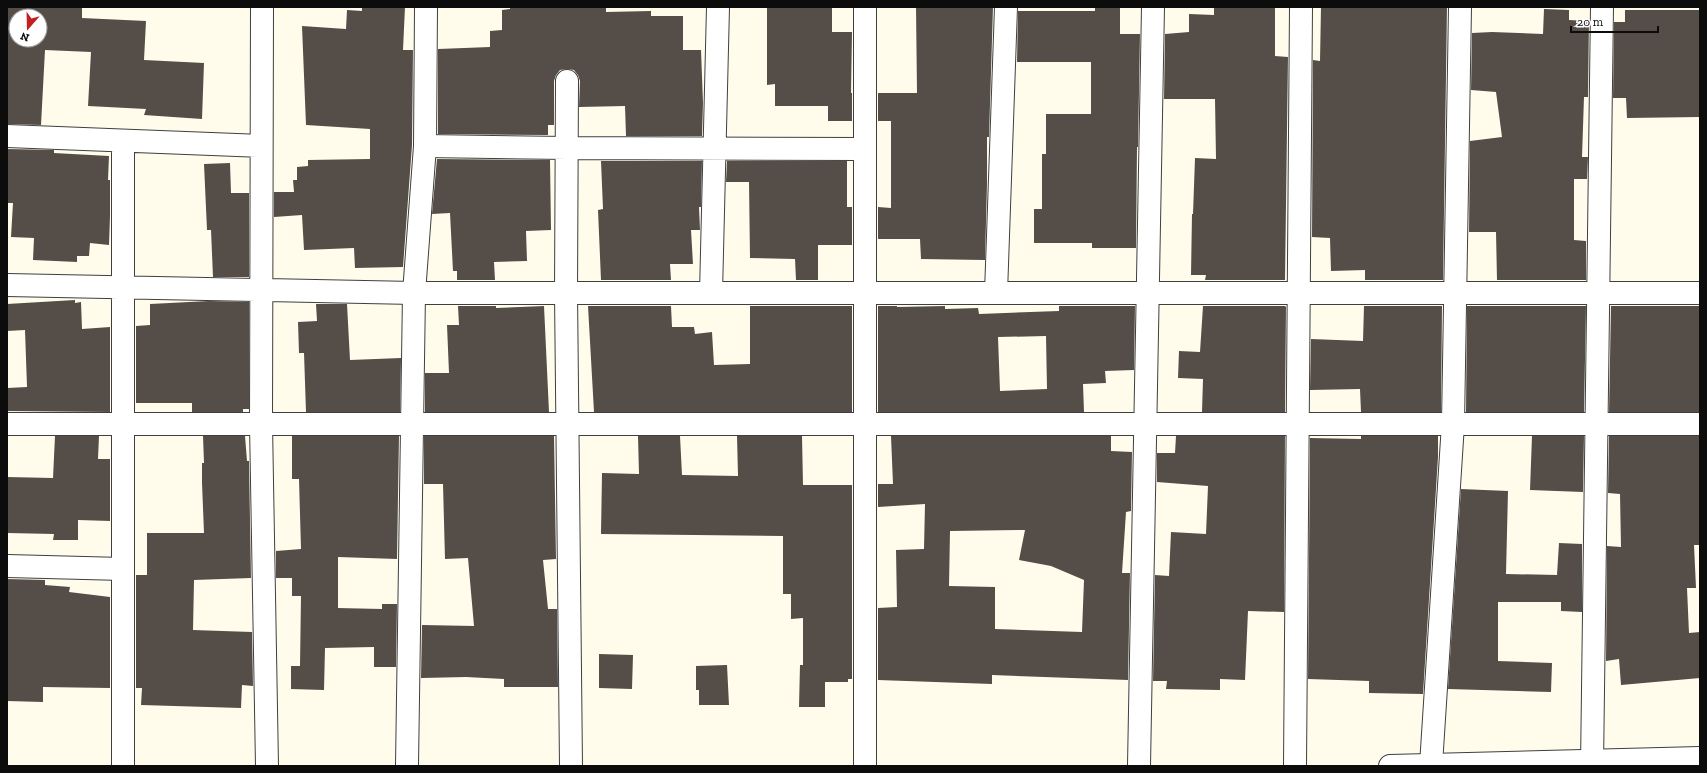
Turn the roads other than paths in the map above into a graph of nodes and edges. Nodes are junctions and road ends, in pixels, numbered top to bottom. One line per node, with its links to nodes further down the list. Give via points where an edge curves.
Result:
1 (262, 7): 13 (street)
2 (426, 7): 14 (street)
3 (718, 7): 16 (street)
4 (865, 7): 17 (street)
5 (1006, 7): 25 (street)
6 (1153, 7): 26 (street)
7 (1301, 7): 27 (street)
8 (1460, 7): 28 (street)
9 (1602, 7): 29 (street)
10 (567, 81): 15 (street)
11 (7, 136): 12 (street)
12 (123, 141): 13 (street); 19 (street)
13 (261, 146): 20 (street)
14 (425, 146): 15 (street); 21 (street)
15 (567, 148): 16 (street); 22 (street)
16 (714, 149): 17 (street); 23 (street)
17 (865, 149): 24 (street)
18 (7, 285): 19 (street)
19 (123, 287): 20 (street); 32 (street)
20 (262, 290): 21 (street); 33 (street)
21 (414, 293): 22 (street); 34 (street)
22 (566, 293): 23 (street); 35 (street)
23 (711, 293): 24 (street)
24 (865, 293): 25 (street); 36 (street)
25 (996, 293): 26 (street)
26 (1148, 293): 27 (street); 37 (street)
27 (1299, 293): 28 (street); 38 (street)
28 (1455, 293): 29 (street); 39 (street)
29 (1599, 293): 30 (street); 40 (street)
30 (1700, 293)
31 (7, 424): 32 (street)
32 (123, 424): 33 (street); 43 (street)
33 (261, 424): 34 (street); 48 (street)
34 (412, 424): 35 (street); 49 (street)
35 (568, 424): 36 (street); 50 (street)
36 (865, 424): 37 (street); 51 (street)
37 (1145, 424): 38 (street); 52 (street)
38 (1298, 424): 39 (street); 53 (street)
39 (1453, 424): 40 (street); 46 (street)
40 (1597, 424): 41 (street); 45 (street)
41 (1700, 424)
42 (7, 566): 43 (street)
43 (123, 569): 47 (street)
44 (1700, 758): 45 (street)
45 (1592, 763): 46 (street)
46 (1431, 765): 54 (street)
47 (123, 766)
48 (267, 766)
49 (407, 766)
50 (570, 766)
51 (864, 766)
52 (1139, 766)
53 (1295, 766)
54 (1390, 766)

